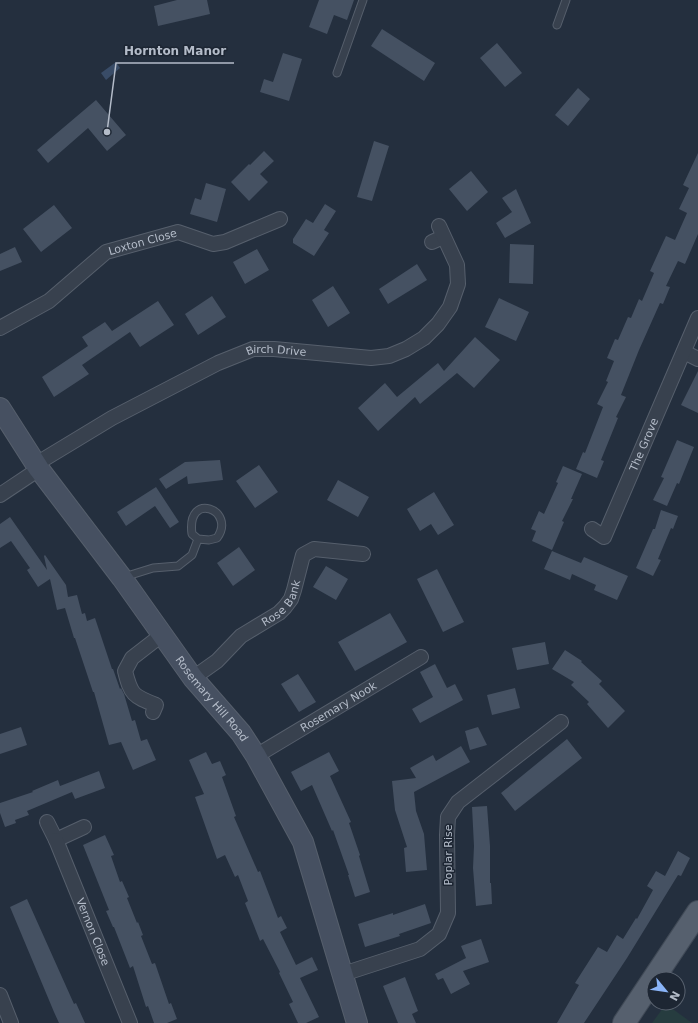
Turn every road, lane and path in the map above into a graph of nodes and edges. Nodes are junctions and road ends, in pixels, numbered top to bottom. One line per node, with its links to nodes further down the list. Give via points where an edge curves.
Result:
1 (363, 0): 4 (lane)
2 (566, 0): 3 (lane)
3 (557, 26)
4 (337, 73)
5 (280, 219): 8 (street, Loxton Close, via 225,242 213,244 178,232 106,252 49,301)
6 (438, 235): 12 (street, Birch Drive, via 457,265 458,284 450,307 438,324 424,338 406,349 389,356 370,358 253,349 218,363 112,418)
7 (698, 318): 9 (street, The Grove)
8 (0, 328)
9 (684, 352): 10 (street); 14 (street, The Grove, via 611,539)
10 (698, 359)
11 (0, 408): 12 (main road, Rosemary Hill Road)
12 (38, 466): 13 (street, Birch Drive); 17 (main road, Rosemary Hill Road)
13 (0, 495)
14 (592, 530)
15 (198, 539): 15 (lane, via 217,538 222,532 221,519 214,510 203,508 195,513 192,519 192,534); 17 (lane, via 192,555 178,566 153,568)
16 (363, 554): 20 (street, Rose Bank, via 314,549 303,555 291,599 285,607 241,636 217,661)
17 (122, 578): 18 (main road, Rosemary Hill Road)
18 (163, 634): 20 (main road, Rosemary Hill Road); 21 (street, via 132,658 125,671 130,690 140,699 156,706)
19 (420, 657): 23 (street, Rosemary Nook)
20 (194, 678): 23 (main road, Rosemary Hill Road, via 241,733)
21 (152, 712)
22 (561, 722): 28 (street, Poplar Rise, via 458,802 448,817 448,913 439,934 420,949)
23 (256, 756): 28 (main road, Rosemary Hill Road, via 303,842)
24 (48, 822): 26 (street, Vernon Close)
25 (84, 827): 26 (street)
26 (56, 840): 31 (street, Vernon Close)
27 (698, 912): 33 (main road)
28 (343, 974): 32 (main road, Rosemary Hill Road)
29 (0, 995): 30 (street)
30 (11, 1023)
31 (130, 1023)
32 (357, 1023)
33 (624, 1023)

